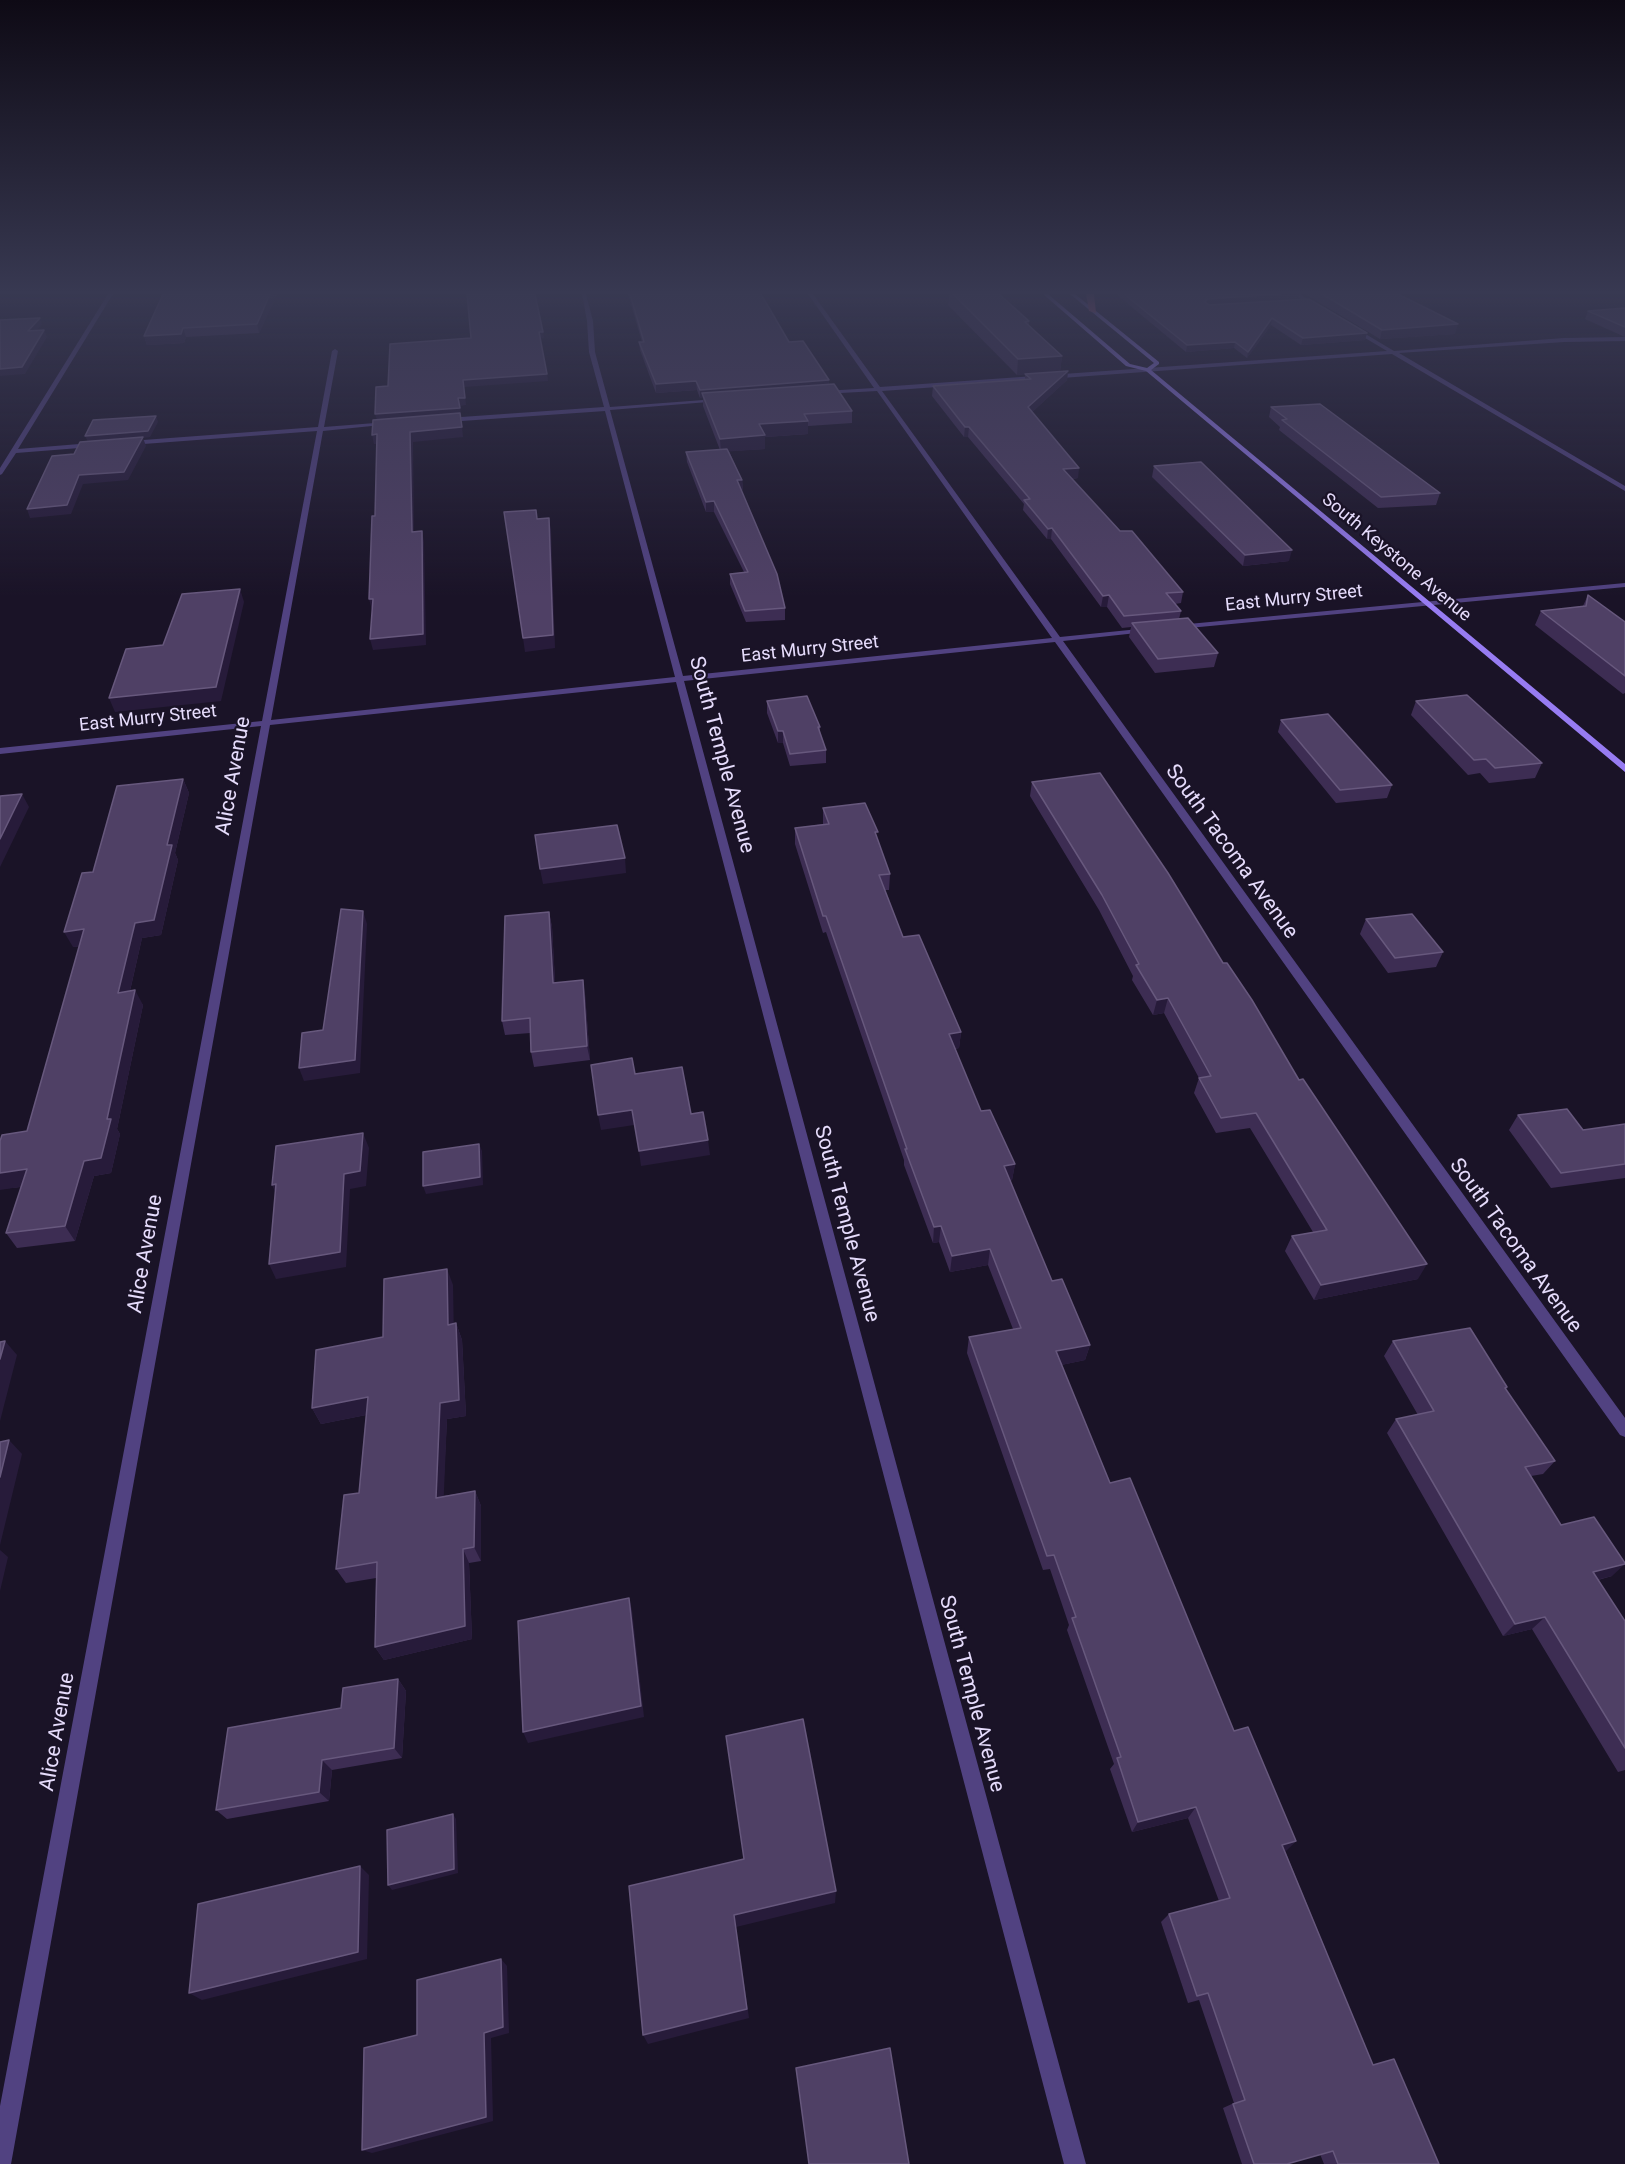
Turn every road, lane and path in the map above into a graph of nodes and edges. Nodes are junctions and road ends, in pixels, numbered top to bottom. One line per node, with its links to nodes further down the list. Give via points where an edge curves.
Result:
1 (49, 395): 14 (street)
2 (327, 395): 11 (street, Alice Avenue)
3 (603, 395): 8 (street, South Temple Avenue)
4 (882, 395): 21 (street, South Tacoma Avenue)
5 (1178, 395): 18 (main road, South Keystone Avenue)
6 (1466, 395): 16 (street)
7 (723, 400): 8 (street)
8 (607, 409): 9 (street); 22 (street, South Temple Avenue)
9 (440, 420)
10 (392, 424): 11 (street)
11 (321, 429): 12 (street); 23 (street, Alice Avenue)
12 (120, 443)
13 (96, 445): 14 (street)
14 (14, 451): 15 (street)
15 (0, 473)
16 (1625, 489)
17 (1625, 585): 18 (street, East Murry Street)
18 (1427, 603): 19 (street, East Murry Street); 25 (main road, South Keystone Avenue)
19 (1164, 628)
20 (1152, 630): 21 (street, East Murry Street)
21 (1057, 639): 22 (street, East Murry Street); 26 (street, South Tacoma Avenue)
22 (680, 681): 23 (street, East Murry Street); 28 (street, South Temple Avenue)
23 (265, 723): 24 (street, East Murry Street); 27 (street, Alice Avenue)
24 (0, 751)
25 (1625, 770)
26 (1625, 1430)
27 (0, 2164)
28 (1075, 2164)

